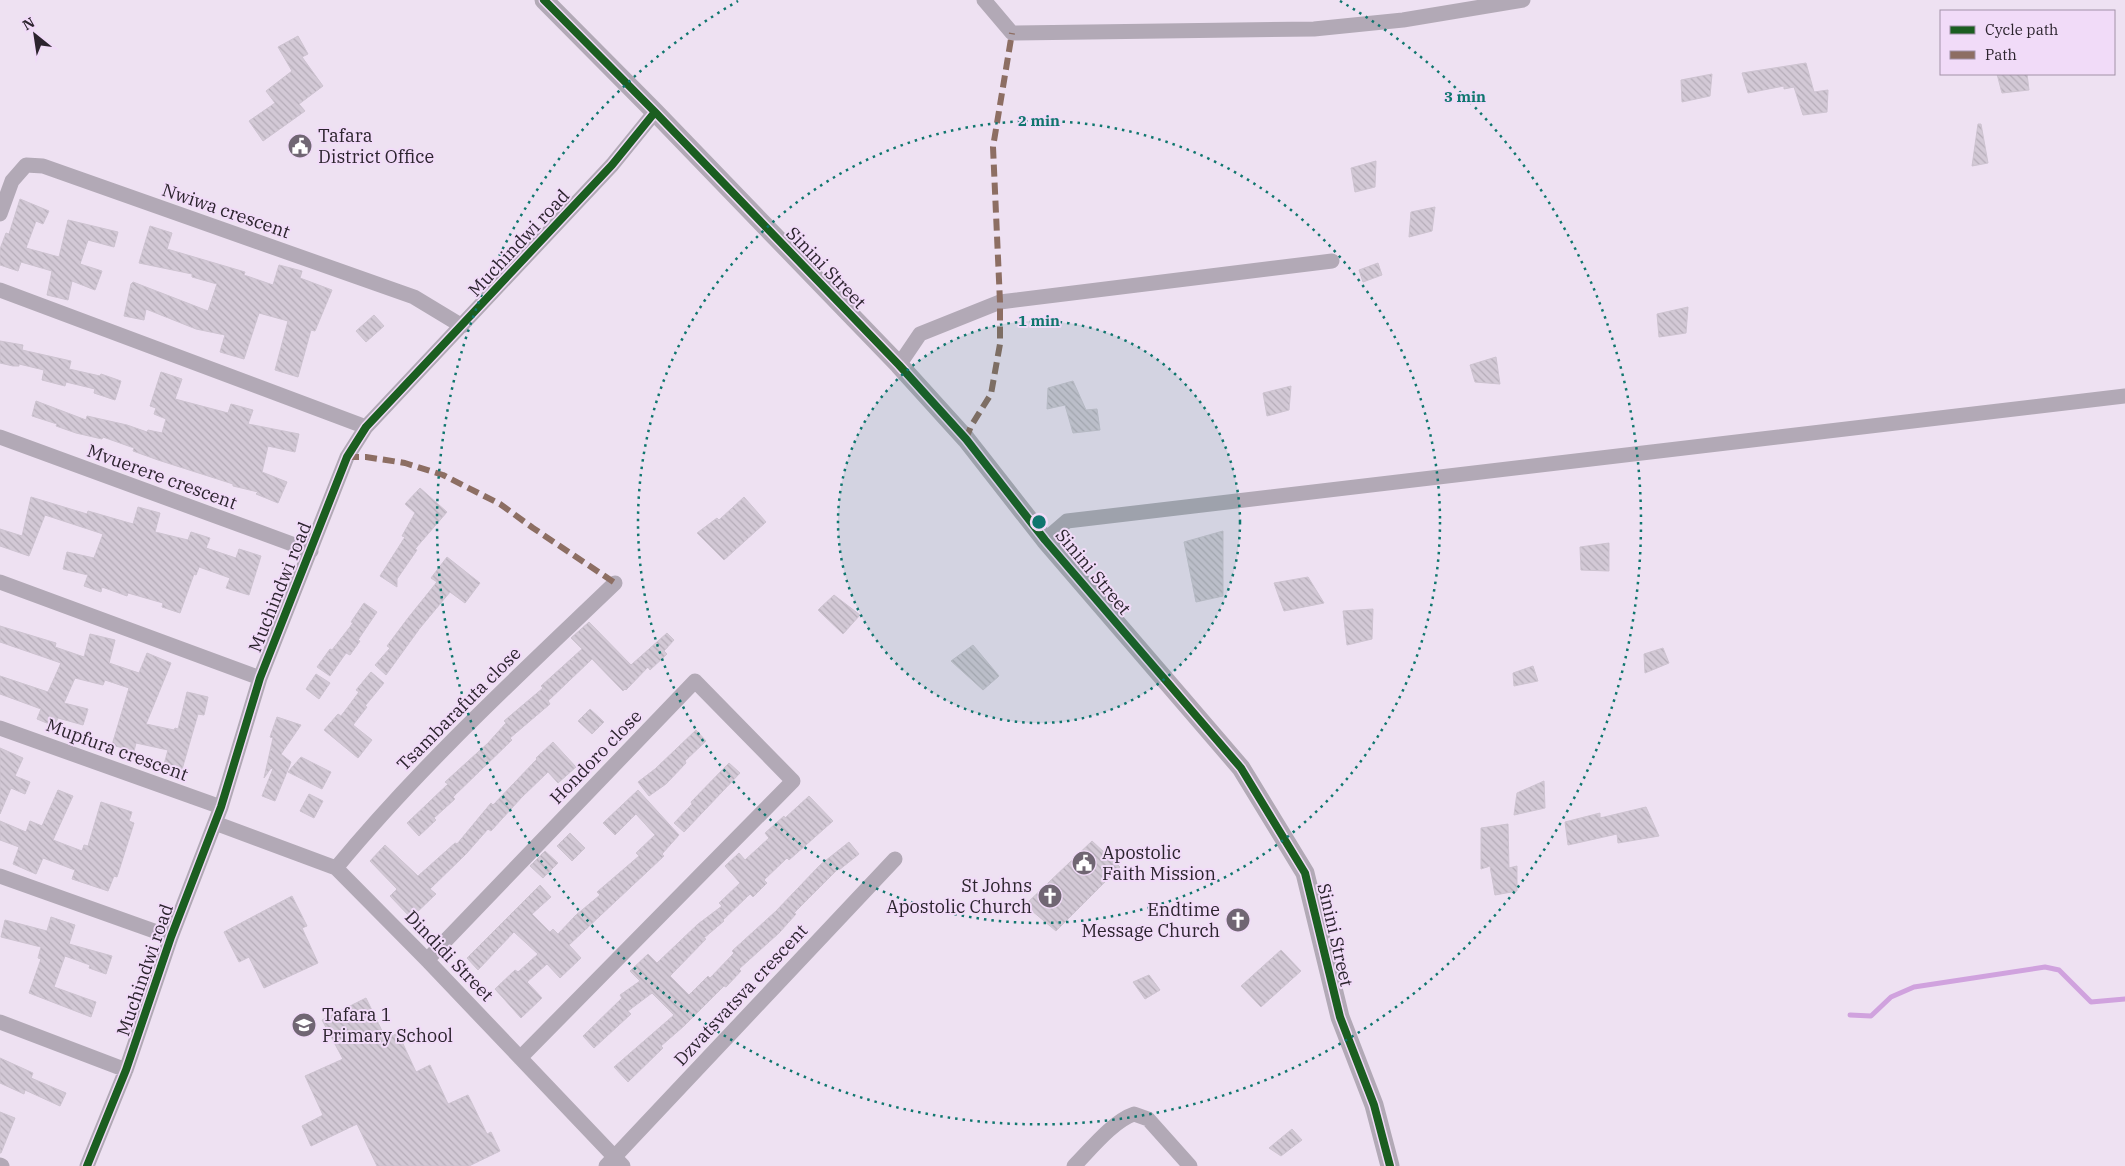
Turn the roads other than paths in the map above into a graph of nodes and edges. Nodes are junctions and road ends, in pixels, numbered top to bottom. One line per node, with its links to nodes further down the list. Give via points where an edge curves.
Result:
1 (544, 0): 4 (street, Sinini Street)
2 (984, 0): 3 (street, via 1012,33 1314,29 1403,20)
3 (1523, 0)
4 (655, 112): 8 (street, Muchindwi road, via 612,165); 9 (street, Sinini Street)
5 (0, 214): 8 (street, Nwiwa crescent, via 12,181 26,165 43,166 414,297)
6 (1332, 261): 9 (street, via 1000,302 920,334)
7 (0, 290): 11 (street)
8 (462, 326): 11 (street, Muchindwi road)
9 (898, 365): 13 (street, Sinini Street, via 966,439)
10 (2125, 396): 13 (street, via 1067,521)
11 (366, 427): 14 (street, Muchindwi road, via 347,457)
12 (0, 437): 14 (street, Mvuerere crescent)
13 (1045, 540): 33 (street, Sinini Street, via 1241,768 1305,873 1340,1017 1374,1106)
14 (311, 551): 17 (street, Muchindwi road)
15 (0, 582): 17 (street)
16 (615, 583): 22 (street, Tsambarafuta close, via 462,729 377,818)
17 (260, 678): 19 (street, Muchindwi road)
18 (0, 728): 19 (street, Mupfura crescent)
19 (221, 807): 20 (street, Muchindwi road)
20 (215, 823): 22 (street, Dindidi Street); 24 (street, Muchindwi road)
21 (895, 859): 29 (street, Dzvatsvatsva crescent)
22 (336, 868): 25 (street, Dindidi Street)
23 (0, 876): 24 (street)
24 (171, 937): 28 (street, Muchindwi road)
25 (427, 960): 27 (street, Dindidi Street); 27 (street, Hondoro close, via 695,681 794,780)
26 (0, 1022): 28 (street)
27 (520, 1058): 29 (street, Dindidi Street)
28 (126, 1070): 30 (street, Muchindwi road)
29 (614, 1163)
30 (87, 1166)
31 (1074, 1166): 32 (street, via 1126,1117 1134,1114 1148,1119)
32 (1190, 1166)
33 (1390, 1166)

